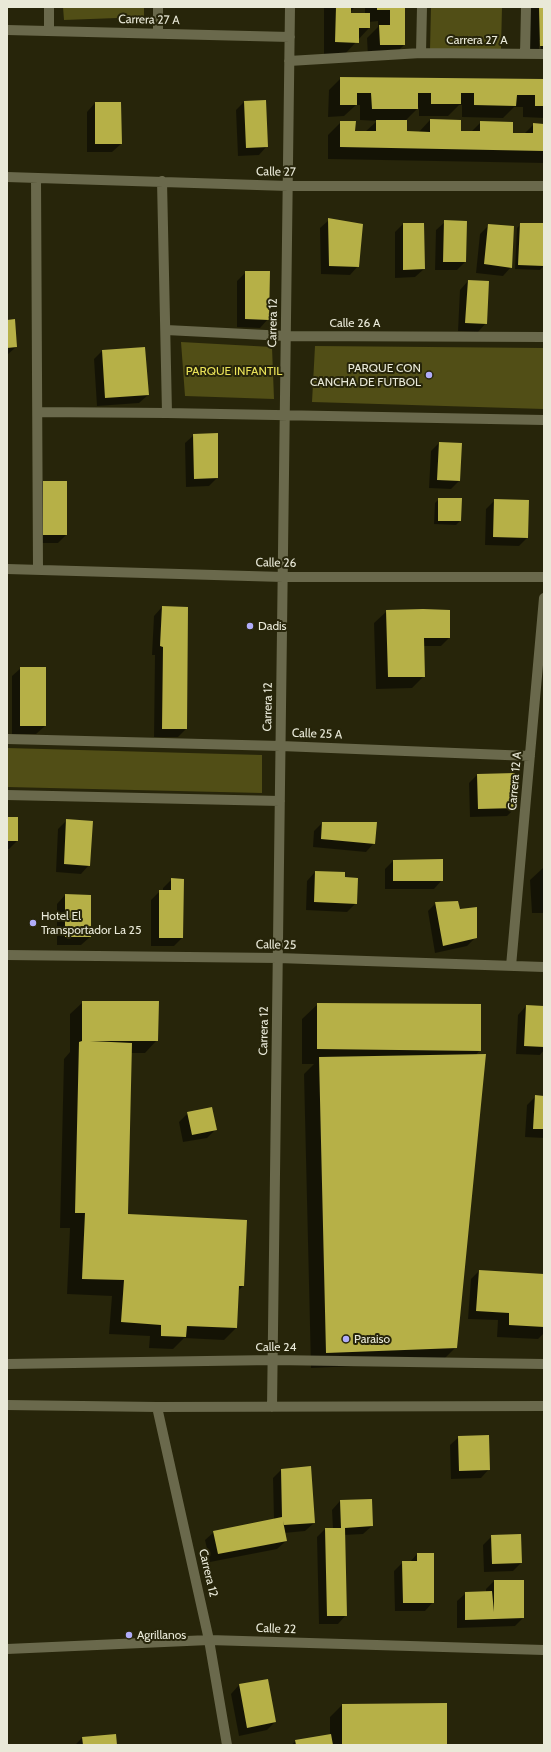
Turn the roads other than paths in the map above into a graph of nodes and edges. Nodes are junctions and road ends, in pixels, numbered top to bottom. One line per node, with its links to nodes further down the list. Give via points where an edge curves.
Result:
1 (49, 7): 7 (street)
2 (158, 7): 8 (street)
3 (290, 7): 9 (street, Carrera 12)
4 (422, 7): 10 (street)
5 (526, 7): 11 (street)
6 (7, 30): 7 (street, Carrera 27 A)
7 (49, 30): 8 (street, Carrera 27 A)
8 (158, 33): 9 (street, Carrera 27 A)
9 (290, 37): 13 (street, Carrera 12)
10 (421, 53): 11 (street, Carrera 27 A); 13 (street, Carrera 27 A)
11 (526, 54): 12 (street, Carrera 27 A)
12 (544, 54)
13 (289, 61): 17 (street, Carrera 12)
14 (7, 177): 15 (street, Calle 27)
15 (36, 178): 16 (street, Calle 27); 22 (street)
16 (162, 182): 17 (street, Calle 27); 19 (street)
17 (288, 186): 18 (street, Calle 27); 20 (street, Carrera 12)
18 (544, 186)
19 (166, 330): 20 (street, Calle 26 A); 23 (street)
20 (286, 336): 21 (street, Calle 26 A); 24 (street, Carrera 12)
21 (544, 337)
22 (38, 412): 23 (street); 27 (street)
23 (167, 413): 24 (street)
24 (285, 415): 25 (street); 28 (street, Carrera 12)
25 (544, 420)
26 (7, 569): 27 (street, Calle 26)
27 (38, 569): 28 (street, Calle 26)
28 (282, 577): 29 (street, Calle 26); 32 (street, Carrera 12)
29 (544, 577)
30 (544, 598): 33 (street, Carrera 12 A)
31 (7, 739): 32 (street, Calle 25 A)
32 (281, 746): 33 (street, Calle 25 A); 35 (street, Carrera 12)
33 (530, 756): 38 (street, Carrera 12 A)
34 (7, 795): 35 (street)
35 (280, 801): 37 (street, Carrera 12)
36 (7, 954): 37 (street, Calle 25)
37 (278, 958): 38 (street, Calle 25); 40 (street, Carrera 12)
38 (511, 966): 39 (street, Calle 25)
39 (544, 967)
40 (273, 1360): 41 (street, Calle 24); 42 (street, Calle 24); 46 (street, Carrera 12)
41 (7, 1364)
42 (544, 1364)
43 (7, 1405): 45 (street)
44 (544, 1406): 46 (street)
45 (158, 1407): 46 (street); 47 (street, Carrera 12)
46 (272, 1407)
47 (209, 1640): 48 (street, Calle 22); 49 (street, Calle 22); 50 (street, Carrera 12)
48 (7, 1650)
49 (544, 1650)
50 (227, 1745)

